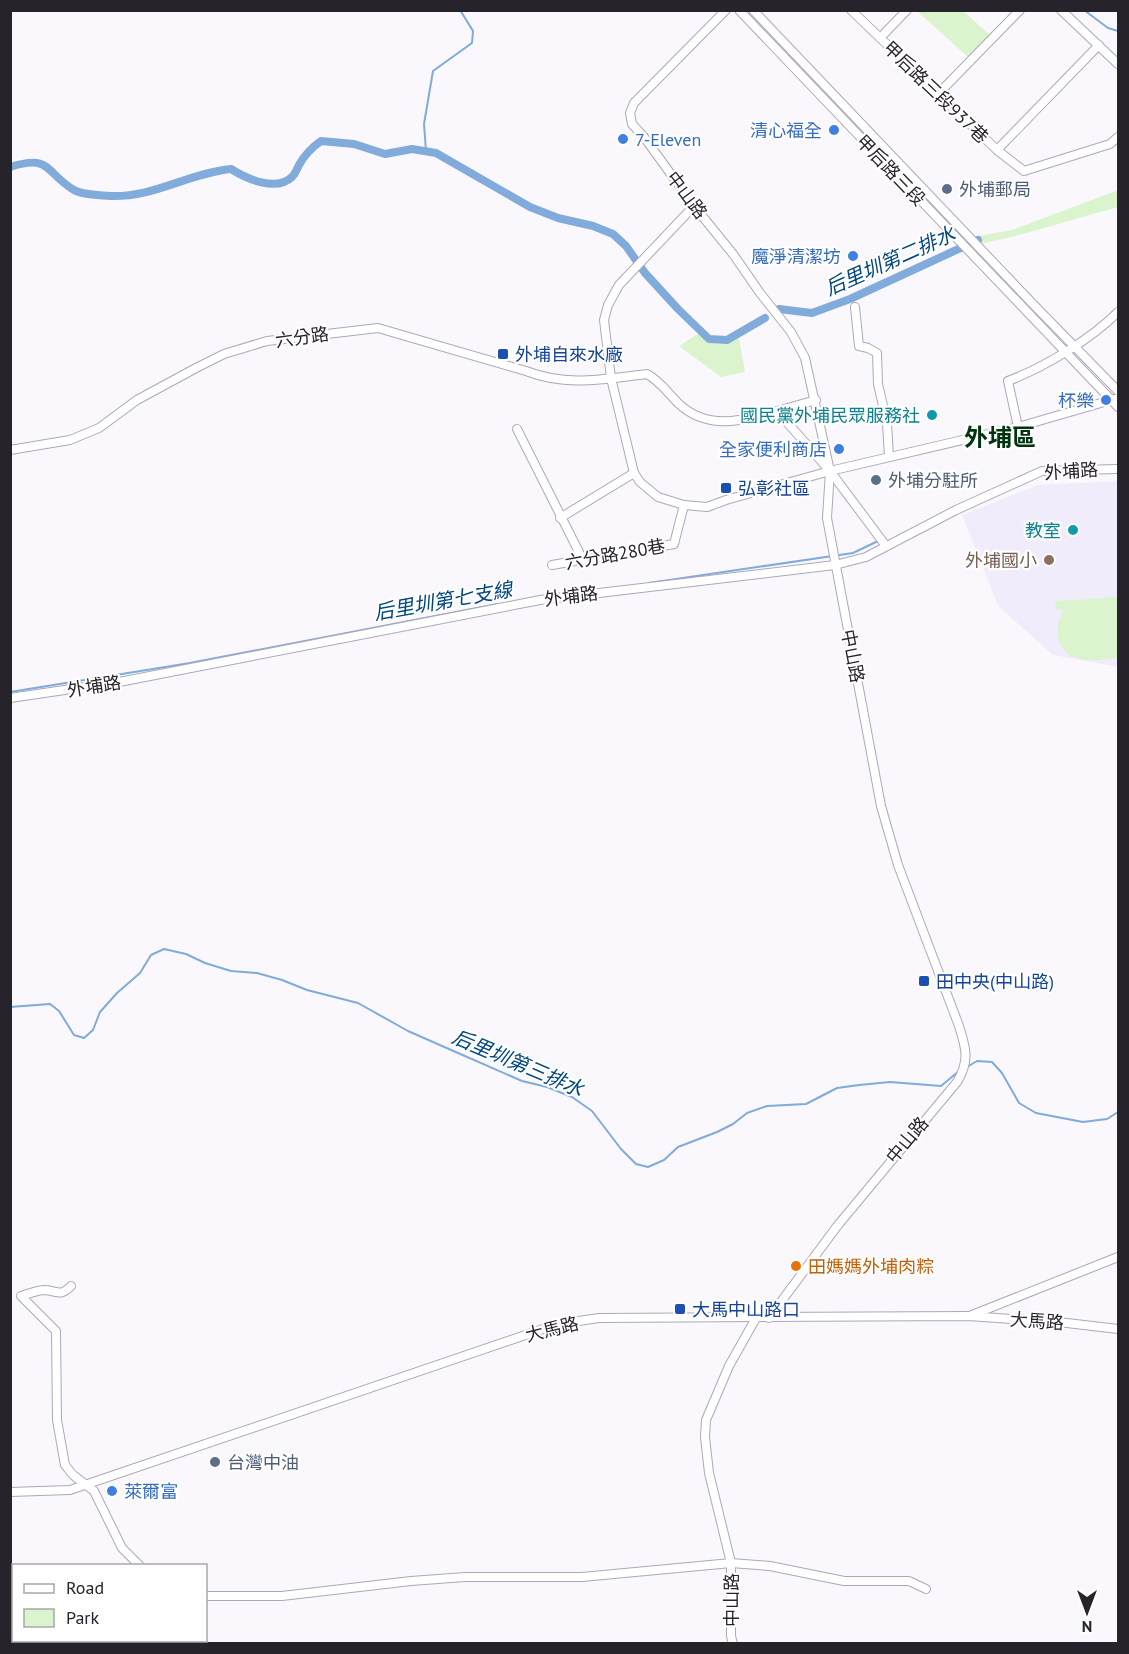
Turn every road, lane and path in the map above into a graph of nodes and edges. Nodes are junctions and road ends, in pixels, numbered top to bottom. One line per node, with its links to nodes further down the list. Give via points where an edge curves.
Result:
1 (726, 10): 14 (street, 中山路, via 634,103 630,113 632,124)
2 (739, 10): 18 (street, 甲后路三段)
3 (753, 10): 17 (street, 甲后路三段)
4 (851, 10): 8 (street, 甲后路三段937巷)
5 (908, 10): 8 (street)
6 (1020, 10): 11 (street)
7 (1061, 10): 9 (street)
8 (880, 38): 11 (street, 甲后路三段937巷)
9 (1099, 45): 10 (street); 13 (street)
10 (1119, 64)
11 (938, 94): 13 (street, 甲后路三段937巷)
12 (1119, 136): 13 (street, 甲后路三段937巷, via 1110,144 1024,171)
13 (997, 150)
14 (694, 206): 19 (street, via 619,285 608,305 604,320); 21 (street, 中山路, via 791,332 805,358)
15 (855, 307): 27 (street, via 859,346 877,353)
16 (1119, 312): 17 (street, via 1103,328)
17 (1074, 346): 18 (street); 20 (street, 甲后路三段)
18 (1065, 352): 22 (street, 甲后路三段); 24 (street, via 1008,381)
19 (611, 378): 23 (street, 六分路, via 646,374 657,379 695,416 710,421 740,421); 26 (street, 六分路, via 545,378 378,328 344,331 267,342 224,354 137,400 99,428 70,440); 30 (street)
20 (1119, 391)
21 (816, 400): 23 (street, 六分路); 29 (street, 中山路)
22 (1117, 402): 24 (street)
23 (777, 411): 29 (street)
24 (1018, 427): 27 (street)
25 (517, 429): 32 (street)
26 (10, 450)
27 (890, 457): 29 (street)
28 (1119, 469): 33 (street, 外埔路, via 1042,471)
29 (830, 471): 31 (street, via 707,507); 33 (street); 36 (street, 中山路, via 827,518)
30 (634, 473): 31 (street, via 658,497); 32 (street)
31 (684, 505): 34 (street, 六分路280巷, via 675,544)
32 (560, 518): 34 (street)
33 (886, 546): 36 (street, 外埔路, via 866,557)
34 (583, 560): 35 (street, 六分路280巷)
35 (552, 565)
36 (835, 565): 37 (street, 外埔路, via 540,600 119,682); 42 (street, 中山路, via 881,806 898,865 965,1043 965,1070 838,1225)
37 (10, 698)
38 (1119, 1257): 40 (street)
39 (71, 1286): 44 (street, via 65,1292 43,1290 21,1296 56,1331 57,1420 65,1465)
40 (969, 1316): 42 (street, 大馬路); 43 (street, 大馬路)
41 (756, 1318): 42 (street, 大馬路); 44 (street, 大馬路, via 599,1318 558,1324); 46 (street, 中山路, via 706,1419 709,1473)
42 (769, 1318)
43 (1119, 1329)
44 (86, 1485): 45 (street, 大馬路, via 70,1490); 47 (street, via 94,1491 122,1548)
45 (10, 1492)
46 (731, 1563): 48 (street, via 770,1566 844,1581 909,1581); 49 (street, via 582,1577 465,1577 282,1596); 50 (street, 中山路)
47 (138, 1564)
48 (926, 1589)
49 (207, 1596)
50 (733, 1644)

